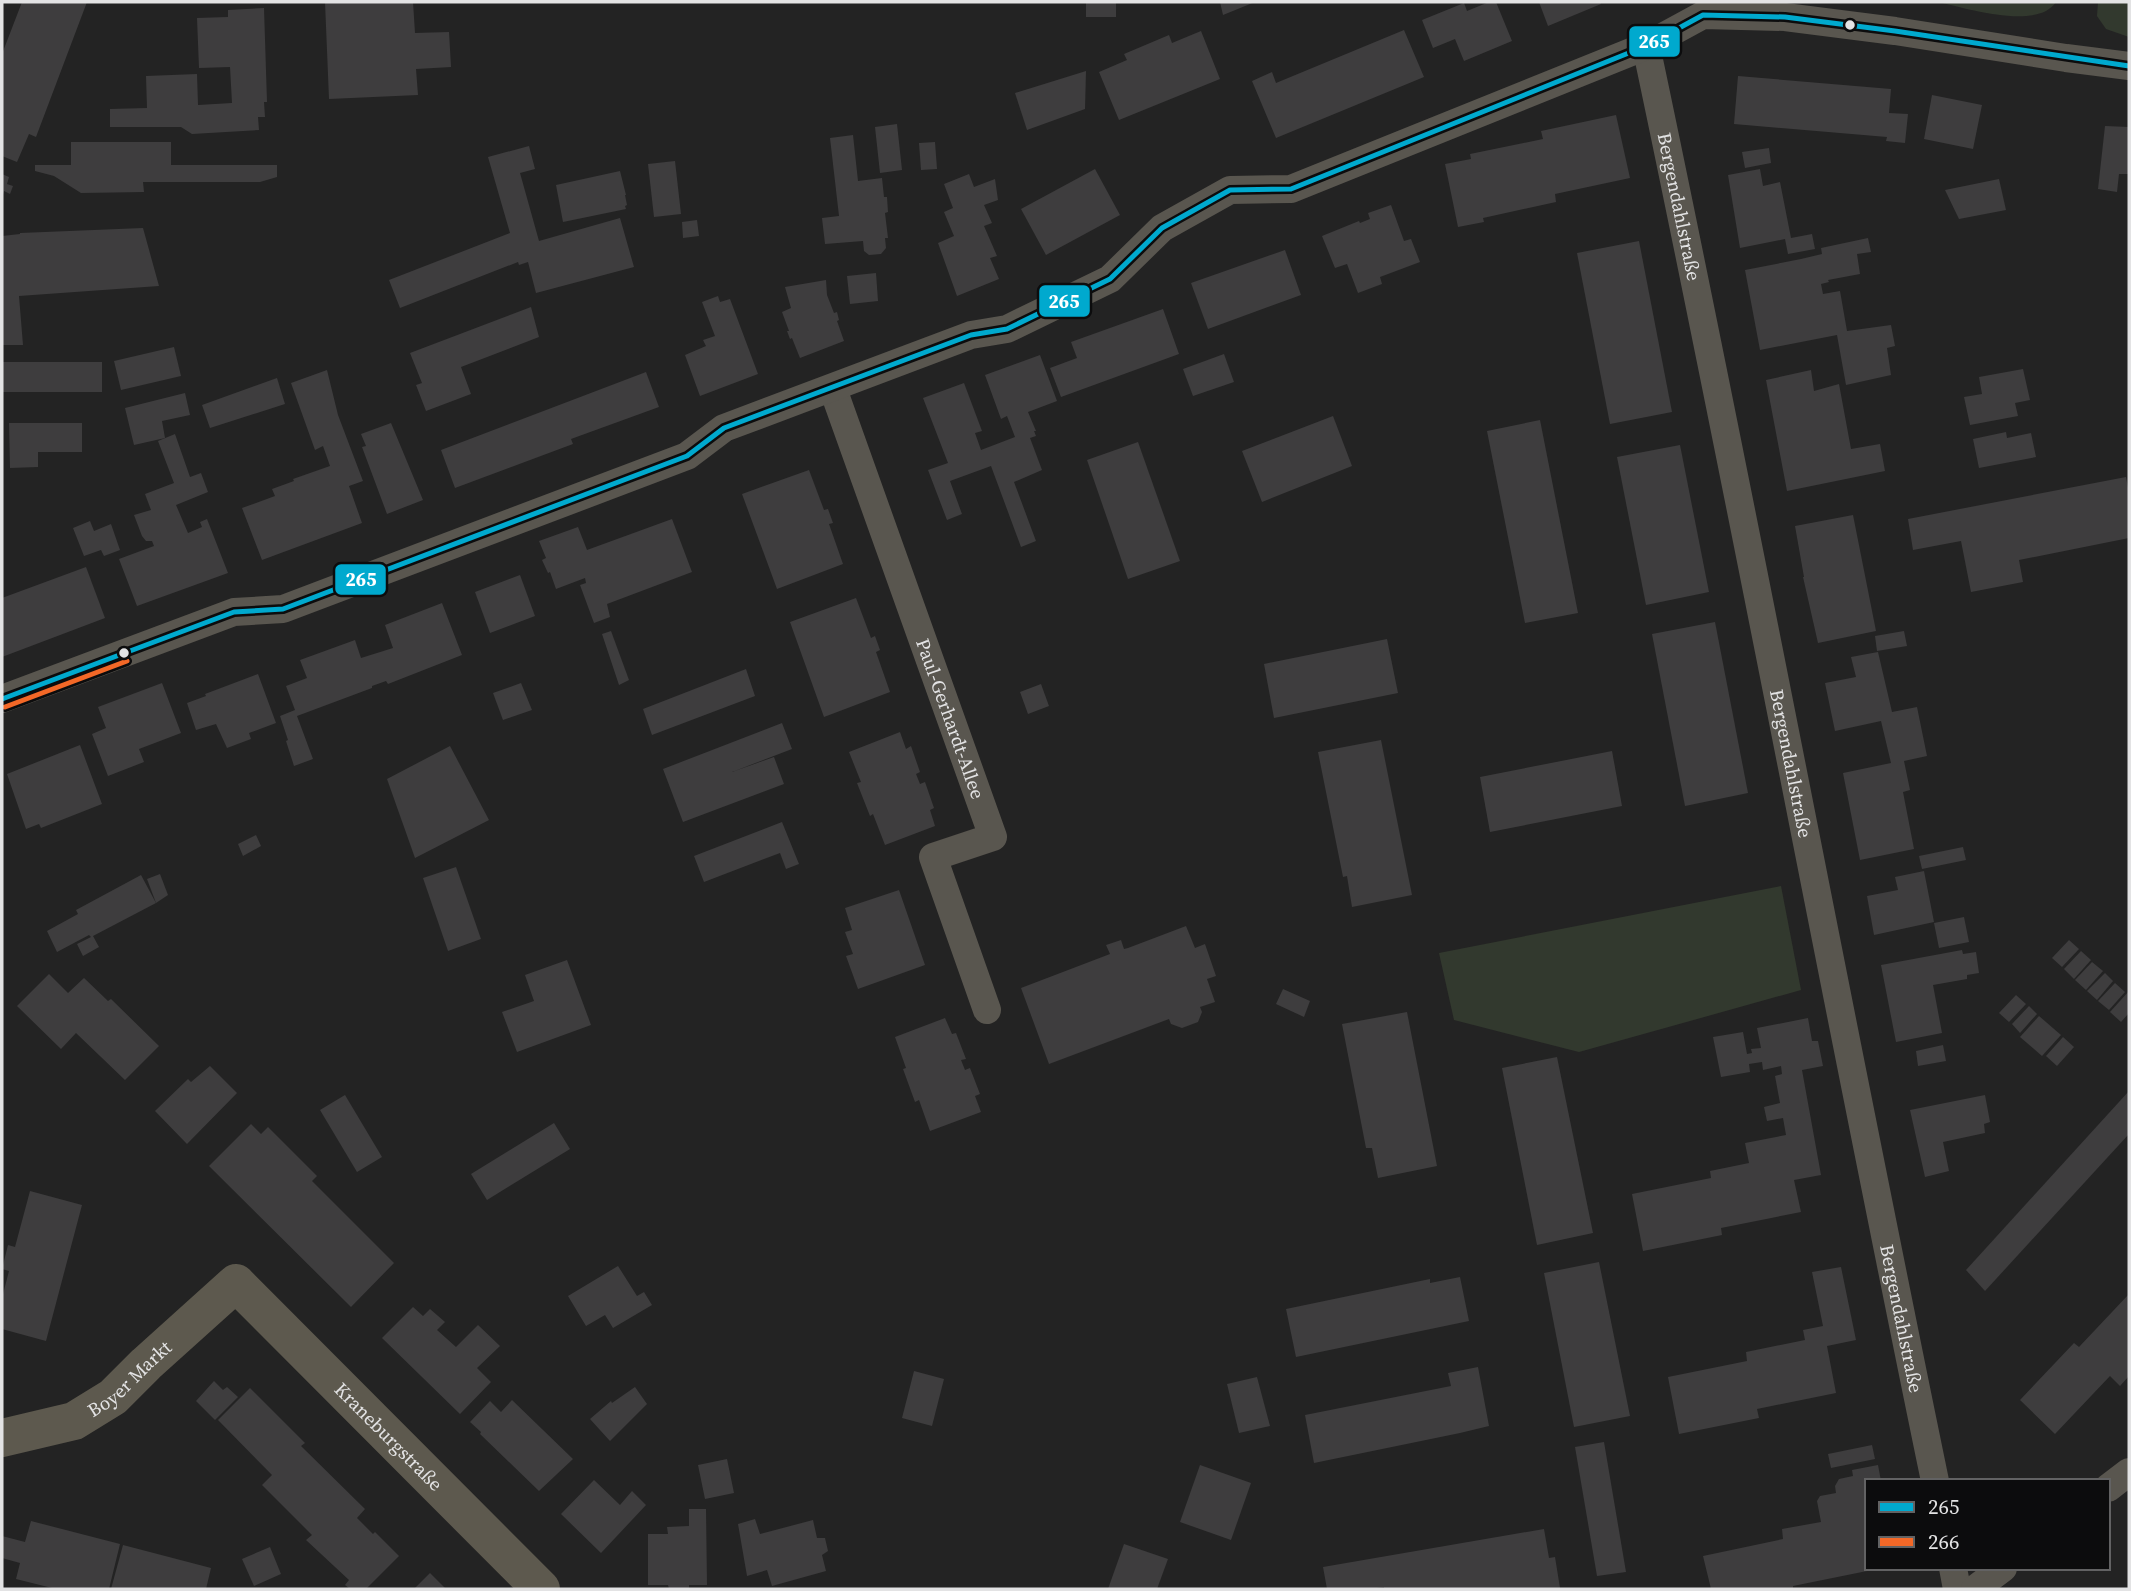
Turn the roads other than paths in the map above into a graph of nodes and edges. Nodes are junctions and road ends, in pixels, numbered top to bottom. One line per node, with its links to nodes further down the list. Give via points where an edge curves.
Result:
1 (1646, 46): 2 (street, via 1703,15 1765,15); 3 (street, via 1290,189 1230,190 1162,228 1110,279 1007,329 971,335); 9 (street, Bergendahlstraße)
2 (2129, 66)
3 (833, 388): 4 (street, via 724,428 687,456 284,609 234,612); 5 (street, Paul-Gerhardt-Allee, via 993,837 933,857)
4 (2, 699)
5 (987, 1010)
6 (236, 1283): 7 (street, Boyer Markt, via 113,1397 74,1422); 13 (street, Kraneburgstraße)
7 (2, 1438)
8 (2129, 1472): 10 (street)
9 (1935, 1479)
10 (2110, 1486)
11 (1953, 1570): 14 (street)
12 (2000, 1570): 15 (street)
13 (541, 1589)
14 (1957, 1589)
15 (1975, 1589)

